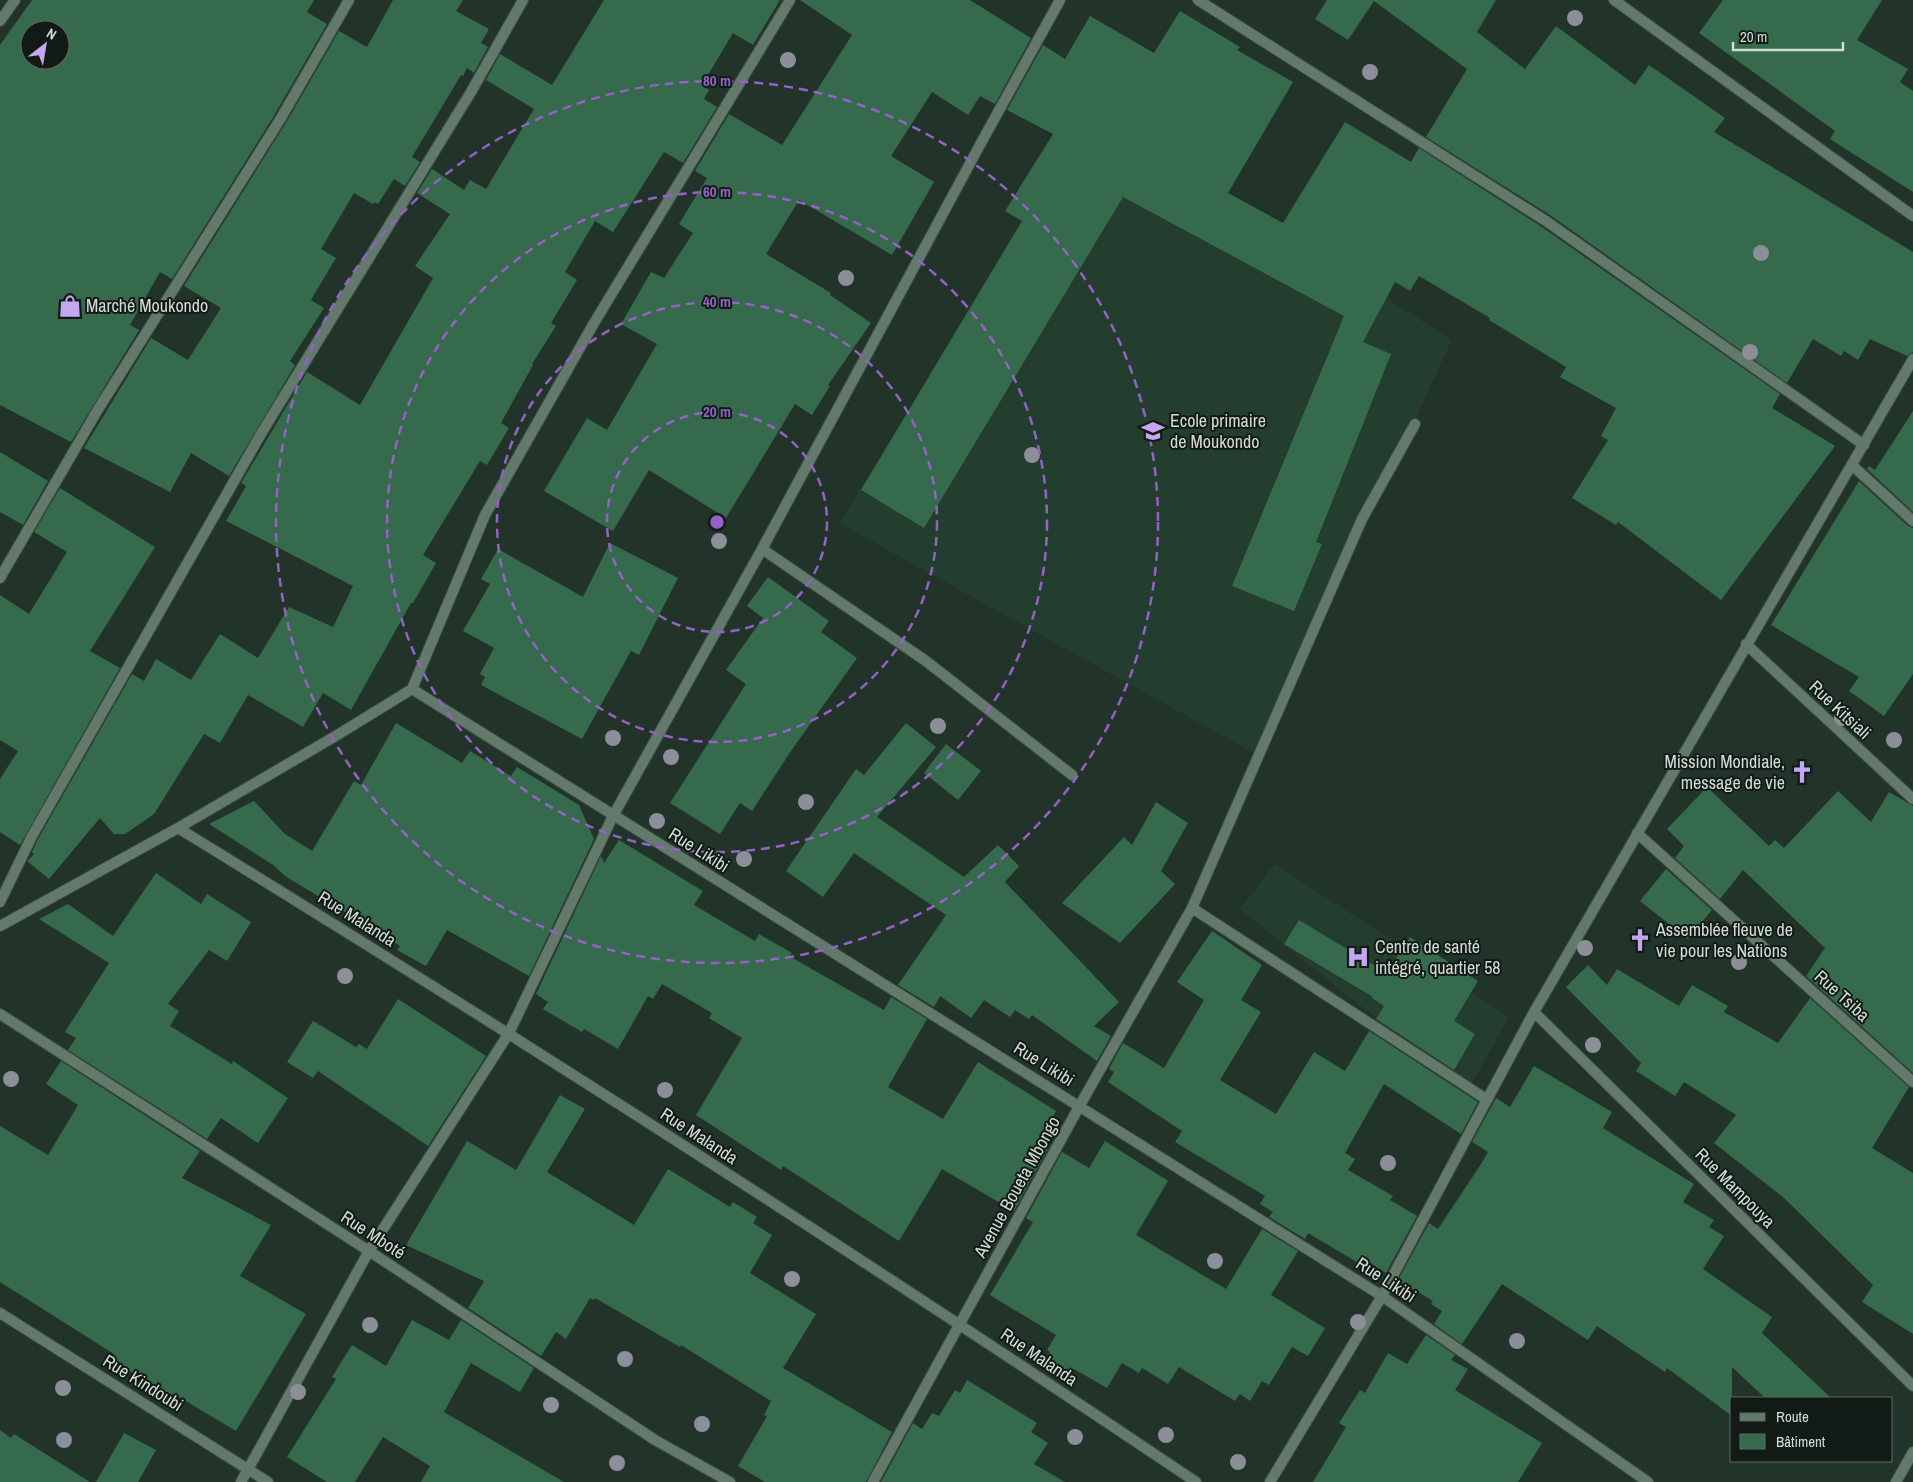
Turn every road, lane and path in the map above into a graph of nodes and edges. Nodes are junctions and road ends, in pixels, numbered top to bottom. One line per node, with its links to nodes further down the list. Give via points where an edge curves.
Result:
1 (15, 0): 8 (street)
2 (349, 0): 16 (street, via 281,118 97,411)
3 (523, 0): 24 (street, via 471,92 262,432 32,836)
4 (790, 0): 18 (street, via 594,323 485,515)
5 (1060, 0): 15 (street)
6 (1198, 0): 12 (street, via 1546,221)
7 (1614, 0): 9 (street)
8 (0, 21)
9 (1913, 216)
10 (1913, 359): 12 (street)
11 (1415, 424): 25 (street, Avenue Boueta Mbongo, via 1362,519)
12 (1864, 446): 13 (street)
13 (1853, 466): 14 (street); 17 (street)
14 (1913, 521)
15 (762, 549): 19 (street, via 926,661); 21 (street)
16 (0, 578)
17 (1746, 644): 20 (street, Rue Kitsiali); 23 (street)
18 (412, 689): 21 (street, Rue Likibi); 22 (street)
19 (1072, 775)
20 (1913, 799)
21 (613, 816): 29 (street); 32 (street, Rue Likibi)
22 (178, 828): 26 (street); 29 (street, Rue Malanda)
23 (1637, 833): 27 (street); 30 (street, Rue Tsiba)
24 (0, 902)
25 (1192, 908): 31 (street); 32 (street, Avenue Boueta Mbongo)
26 (0, 926)
27 (1534, 1012): 31 (street); 37 (street, Rue Mampouya)
28 (0, 1014): 33 (street, Rue Mboté)
29 (509, 1033): 33 (street); 36 (street, Rue Malanda)
30 (1913, 1082)
31 (1486, 1099): 34 (street)
32 (1080, 1105): 34 (street, Rue Likibi); 36 (street, Avenue Boueta Mbongo)
33 (369, 1251): 39 (street); 42 (street, Rue Mboté, via 655,1440)
34 (1382, 1296): 45 (street); 46 (street, Rue Likibi)
35 (0, 1312): 39 (street, Rue Kindoubi)
36 (961, 1324): 43 (street, Avenue Boueta Mbongo); 44 (street, Rue Malanda)
37 (1913, 1386)
38 (1913, 1452): 47 (street)
39 (248, 1469): 40 (street); 41 (street, Rue Kindoubi)
40 (241, 1482)
41 (268, 1482)
42 (730, 1482)
43 (873, 1482)
44 (1196, 1482)
45 (1270, 1482)
46 (1648, 1482)
47 (1896, 1482)

